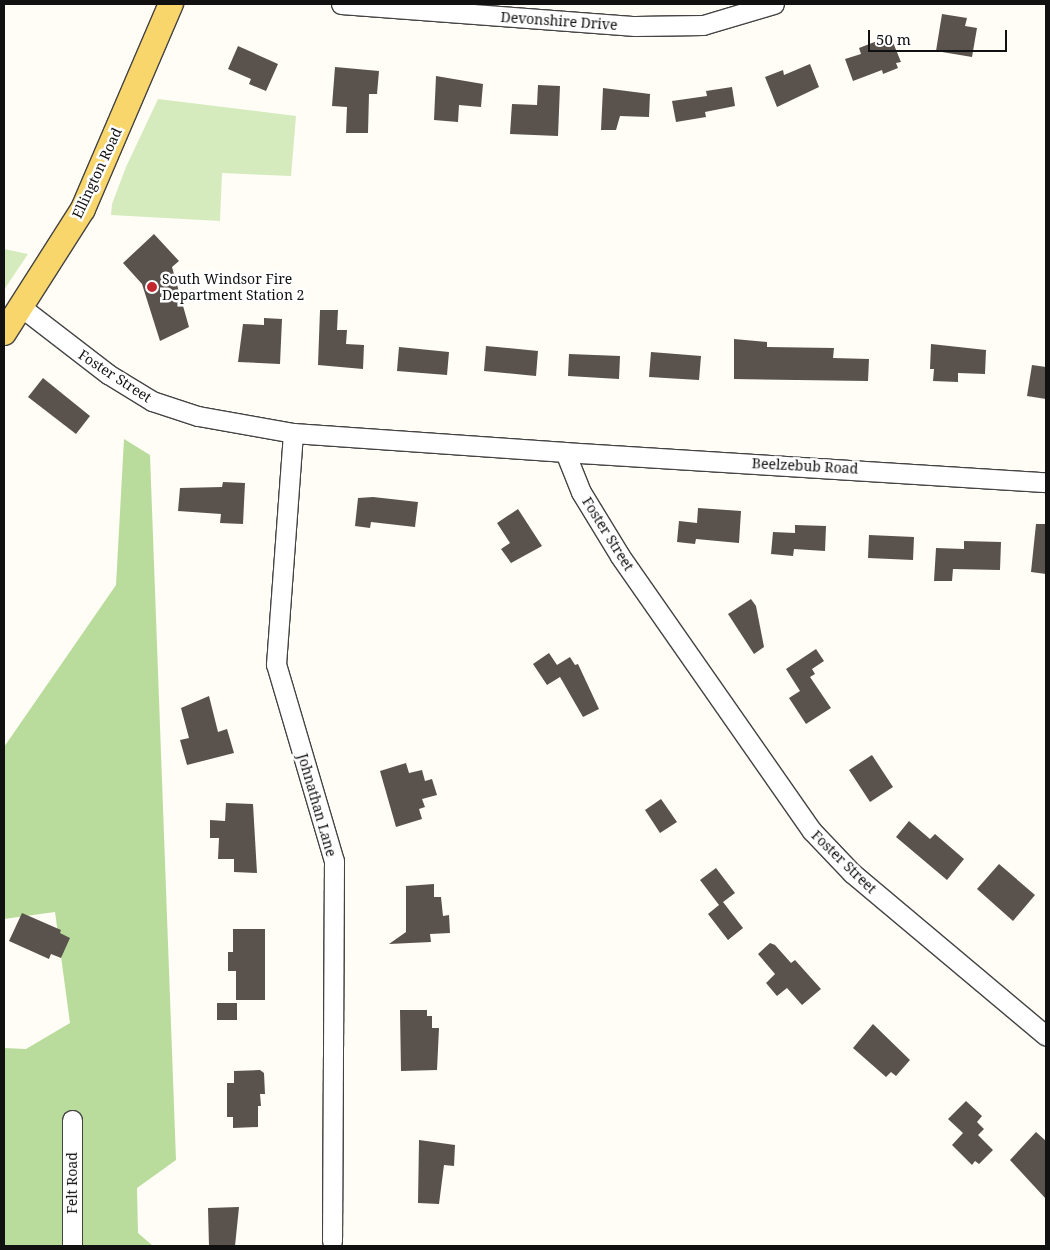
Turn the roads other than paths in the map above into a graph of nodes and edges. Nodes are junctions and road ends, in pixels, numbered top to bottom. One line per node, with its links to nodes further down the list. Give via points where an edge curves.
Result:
1 (171, 4): 4 (main road, Ellington Road, via 83,209)
2 (341, 4): 3 (street, Devonshire Drive, via 636,26 703,25)
3 (774, 4)
4 (21, 307): 5 (main road, Ellington Road); 6 (street, Foster Street, via 101,369 152,401 198,416)
5 (4, 332)
6 (293, 433): 7 (street, Foster Street); 11 (street, Johnathan Lane, via 276,664 334,861)
7 (565, 452): 8 (street, Beelzebub Road); 9 (street, Foster Street, via 581,492 620,556 812,831 852,873)
8 (1046, 482)
9 (1046, 1036)
10 (72, 1120): 12 (street, Felt Road)
11 (332, 1241)
12 (72, 1246)

